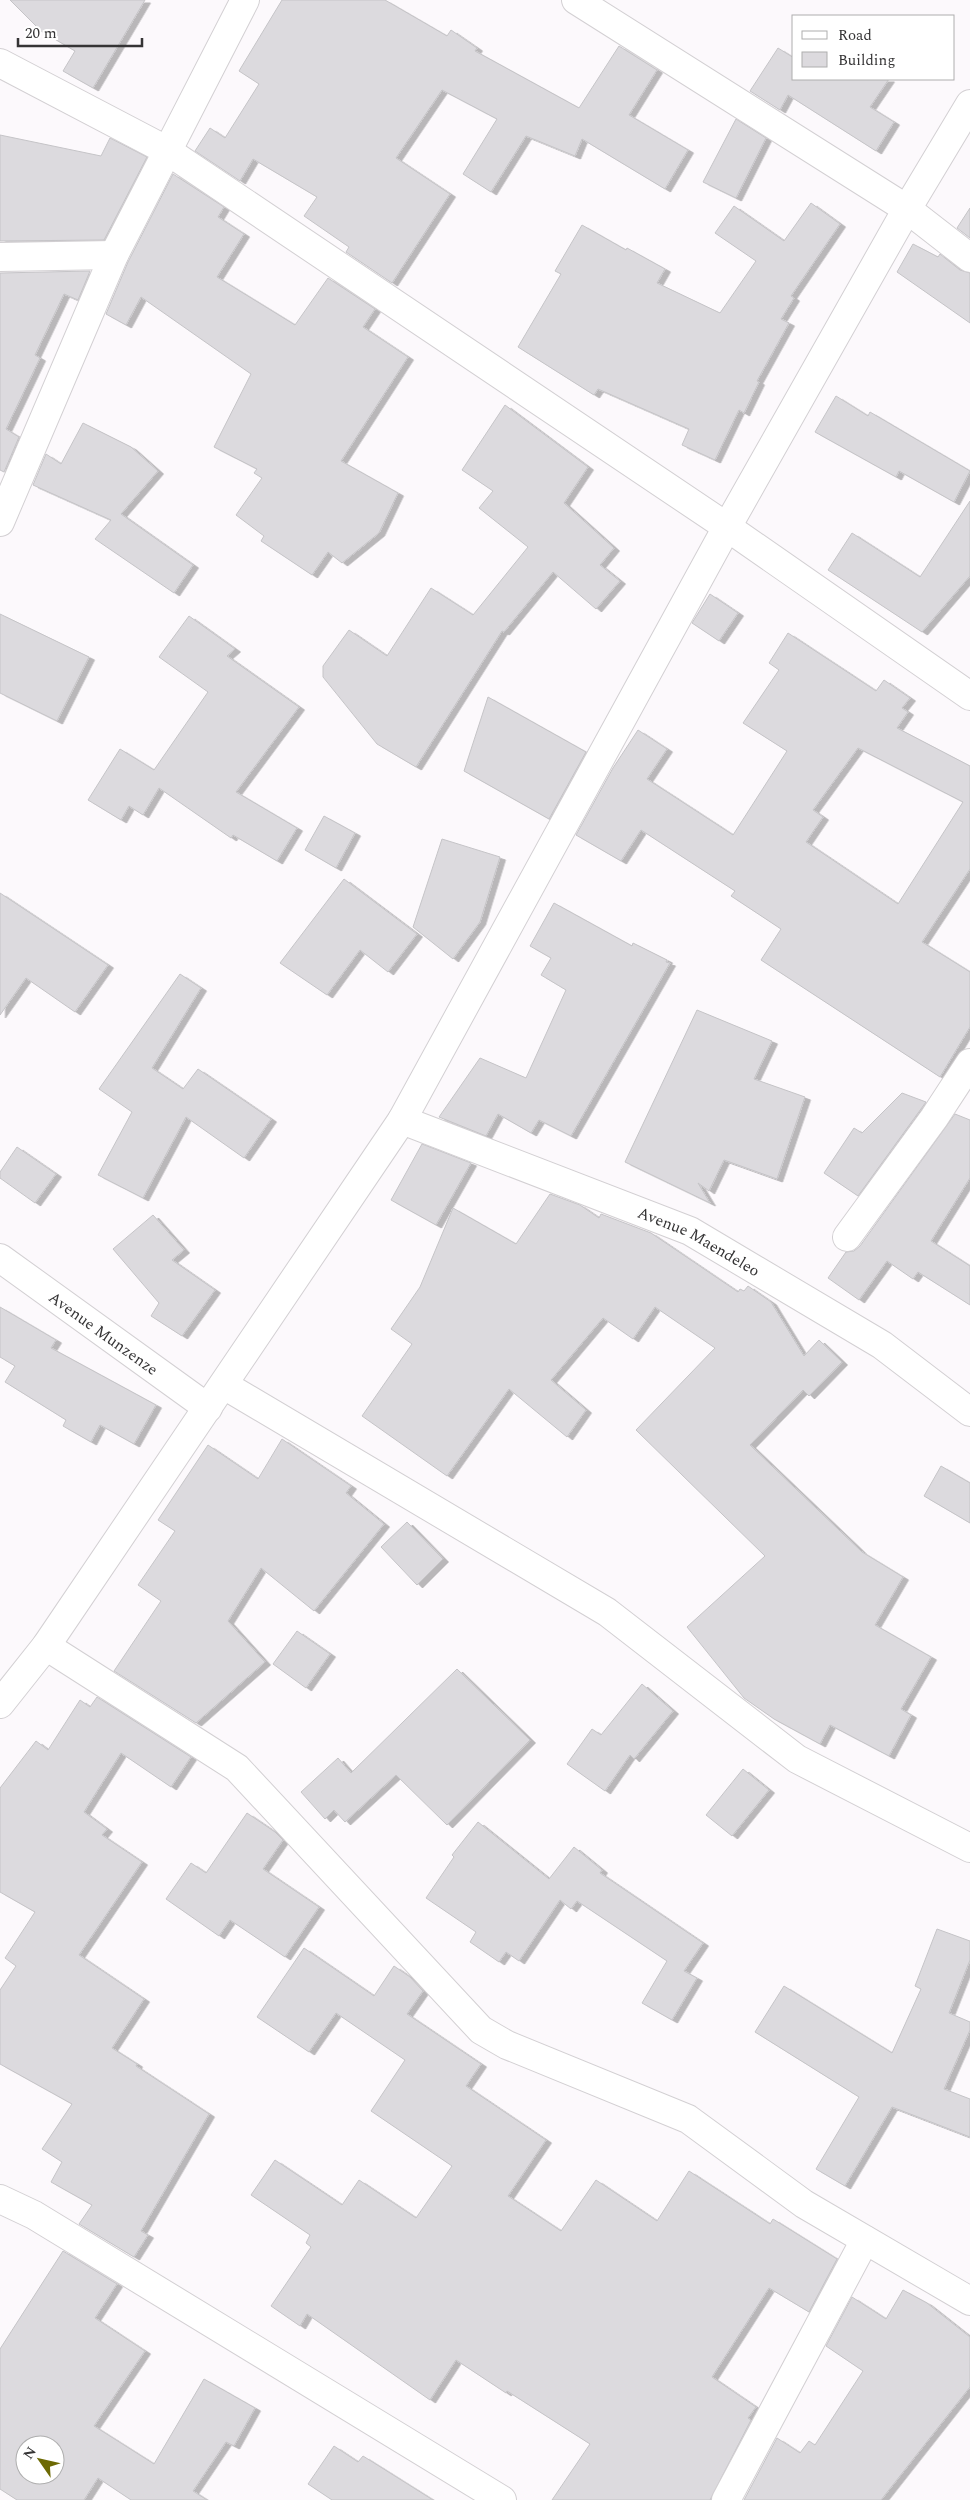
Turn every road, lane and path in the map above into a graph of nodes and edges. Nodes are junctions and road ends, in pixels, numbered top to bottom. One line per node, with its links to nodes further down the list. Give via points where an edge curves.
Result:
1 (245, 0): 5 (street)
2 (576, 0): 6 (street)
3 (0, 64): 5 (street)
4 (970, 104): 6 (street)
5 (166, 150): 7 (street); 11 (street)
6 (907, 209): 9 (street); 11 (street)
7 (114, 255): 8 (street); 10 (street)
8 (0, 257)
9 (970, 258)
10 (0, 522)
11 (728, 527): 12 (street); 14 (street)
12 (970, 696)
13 (970, 1063): 15 (street)
14 (402, 1120): 17 (street); 19 (street, Avenue Maendeleo, via 690,1231 882,1346)
15 (847, 1237)
16 (0, 1258): 18 (street, Avenue Munzenze)
17 (224, 1385): 18 (street); 22 (street, via 607,1612 797,1759)
18 (208, 1408): 20 (street)
19 (970, 1412)
20 (46, 1646): 21 (street); 24 (street, via 237,1768 481,2030 507,2045 688,2119 804,2204)
21 (0, 1704)
22 (970, 1848)
23 (0, 2199): 26 (street, via 34,2215)
24 (865, 2240): 25 (street); 27 (street)
25 (970, 2301)
26 (502, 2500)
27 (726, 2500)

